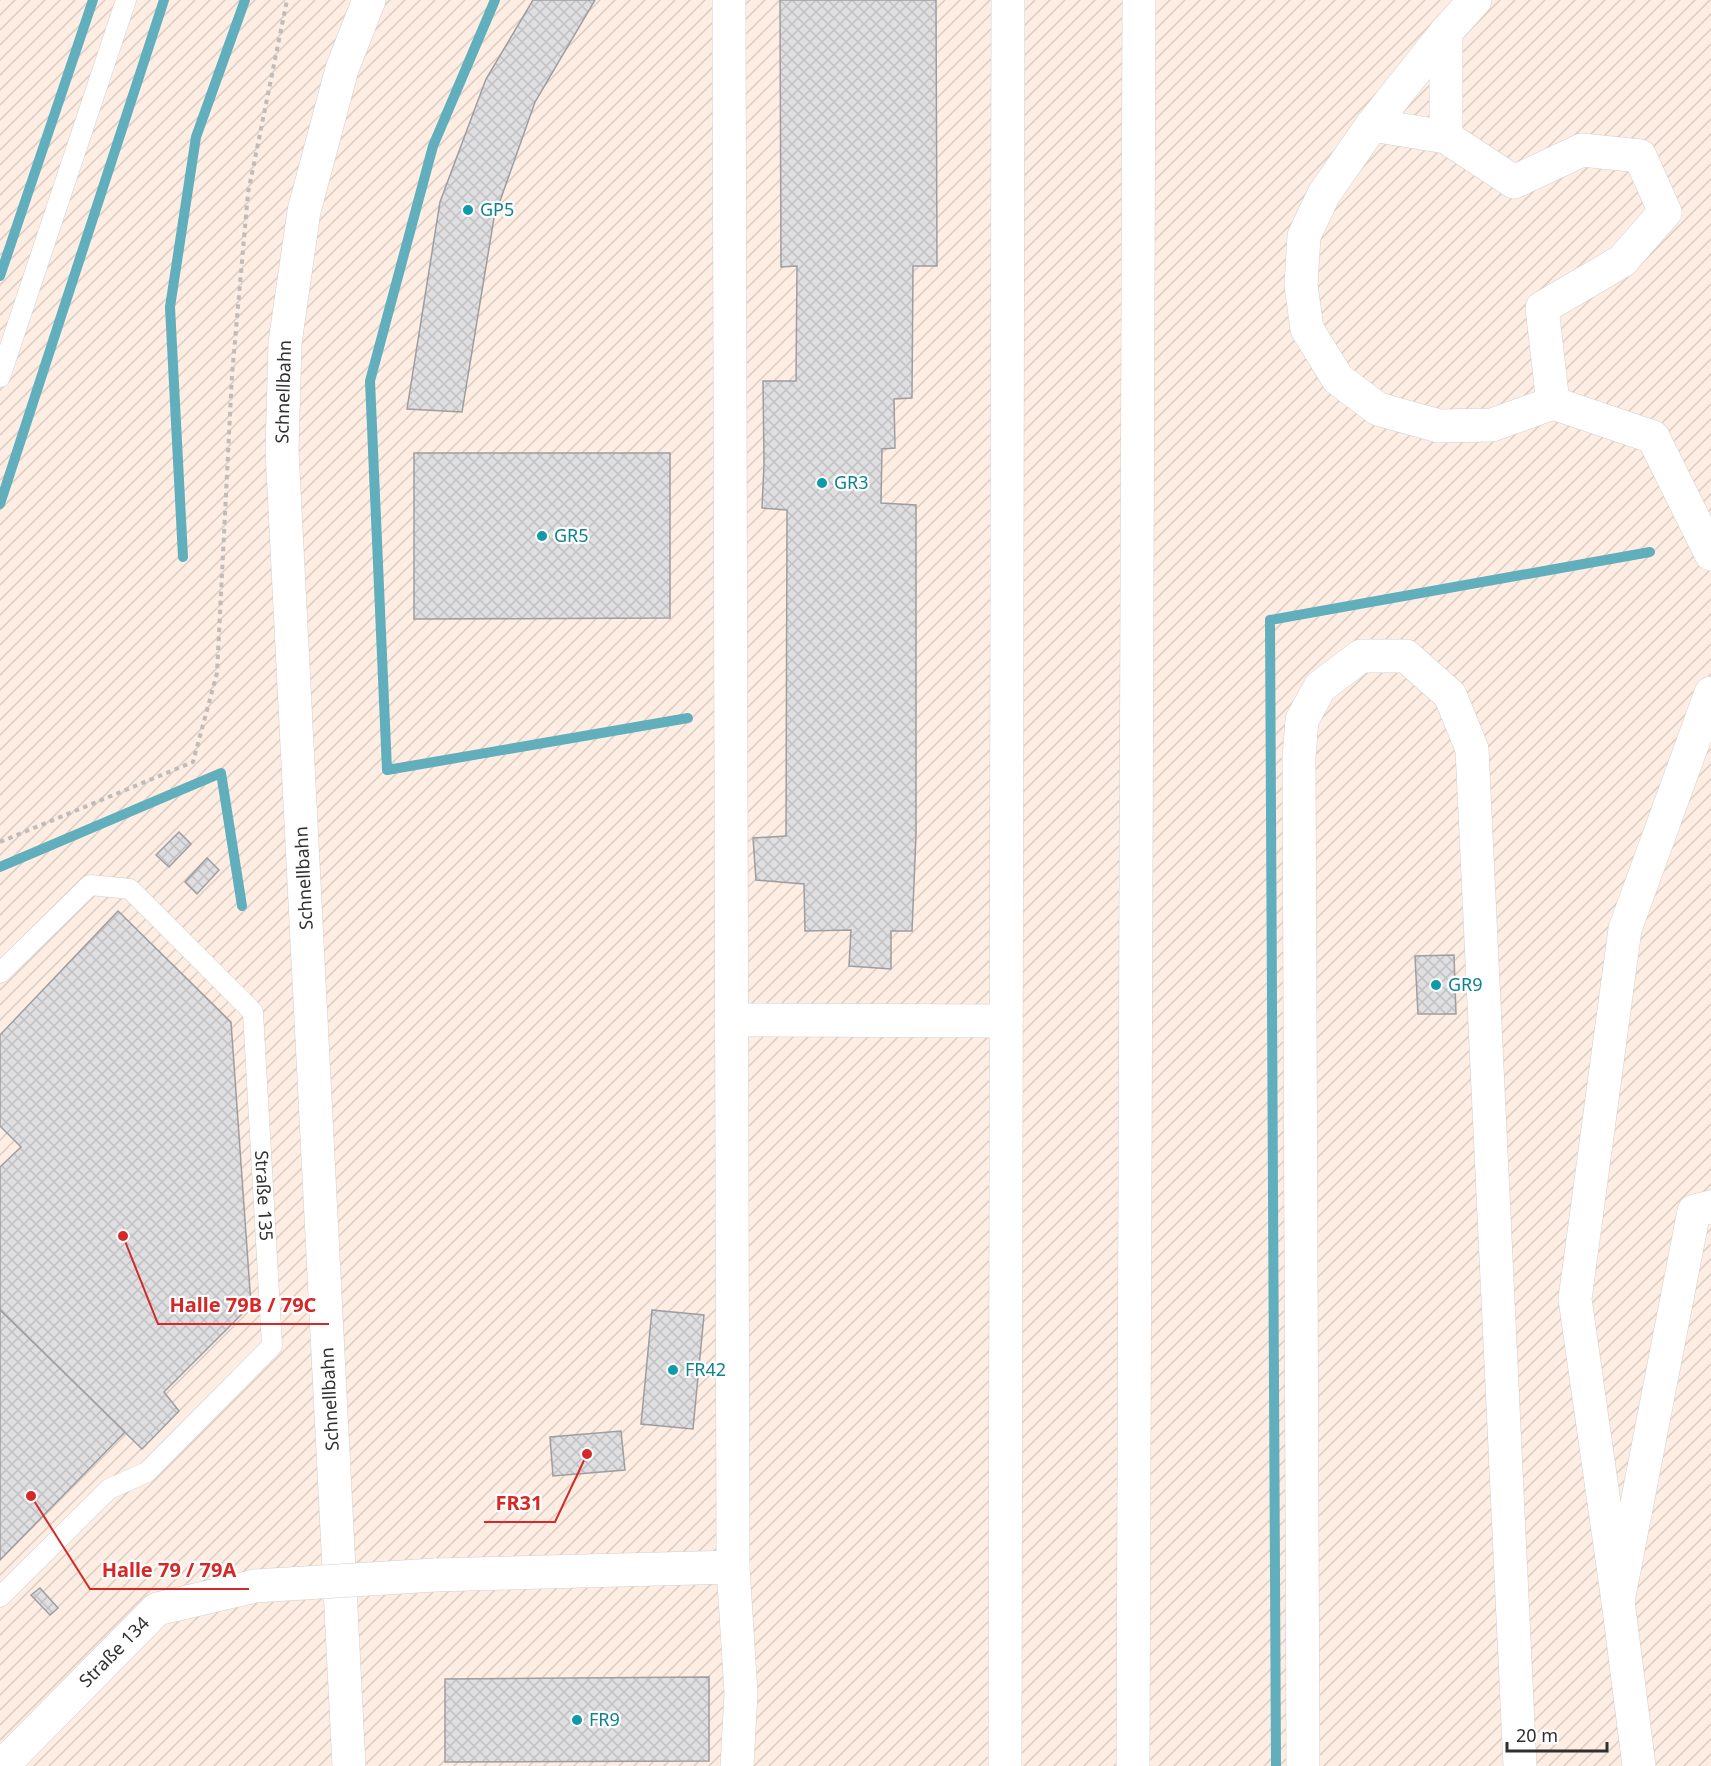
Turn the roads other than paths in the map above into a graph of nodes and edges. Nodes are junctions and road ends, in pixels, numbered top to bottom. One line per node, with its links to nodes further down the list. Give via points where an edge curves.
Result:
1 (126, 0): 10 (lane)
2 (369, 0): 22 (street, Schnellbahn, via 342,69 304,211 285,343 282,450)
3 (729, 0): 15 (street)
4 (1008, 0): 16 (street)
5 (1139, 0): 25 (street)
6 (1475, 0): 7 (street)
7 (1446, 32): 8 (street); 9 (street)
8 (1372, 125): 9 (street); 11 (street, via 1324,194 1304,236 1301,285 1307,329 1338,379 1378,409 1439,426 1492,425)
9 (1446, 137): 11 (street, via 1514,182 1582,150 1640,156 1665,212 1622,261 1542,308)
10 (0, 376)
11 (1553, 403): 12 (street, via 1653,437)
12 (1711, 554)
13 (1711, 693): 20 (street, via 1625,929 1575,1299)
14 (0, 973): 19 (lane, Straße 135, via 90,885 130,888 253,1012 272,1346 147,1472 109,1489)
15 (731, 1020): 16 (street); 18 (street)
16 (1006, 1021): 24 (street)
17 (1711, 1207): 20 (street, via 1694,1211)
18 (733, 1568): 21 (street, Straße 134, bridge, via 435,1575 255,1586 157,1609); 23 (street, via 741,1693)
19 (0, 1597)
20 (1618, 1601): 28 (street)
21 (2, 1766)
22 (348, 1766)
23 (737, 1766)
24 (1005, 1766)
25 (1133, 1766)
26 (1303, 1766): 27 (street, via 1299,769 1302,720 1320,687 1361,656 1406,656 1450,695 1472,749)
27 (1520, 1766)
28 (1639, 1766)

